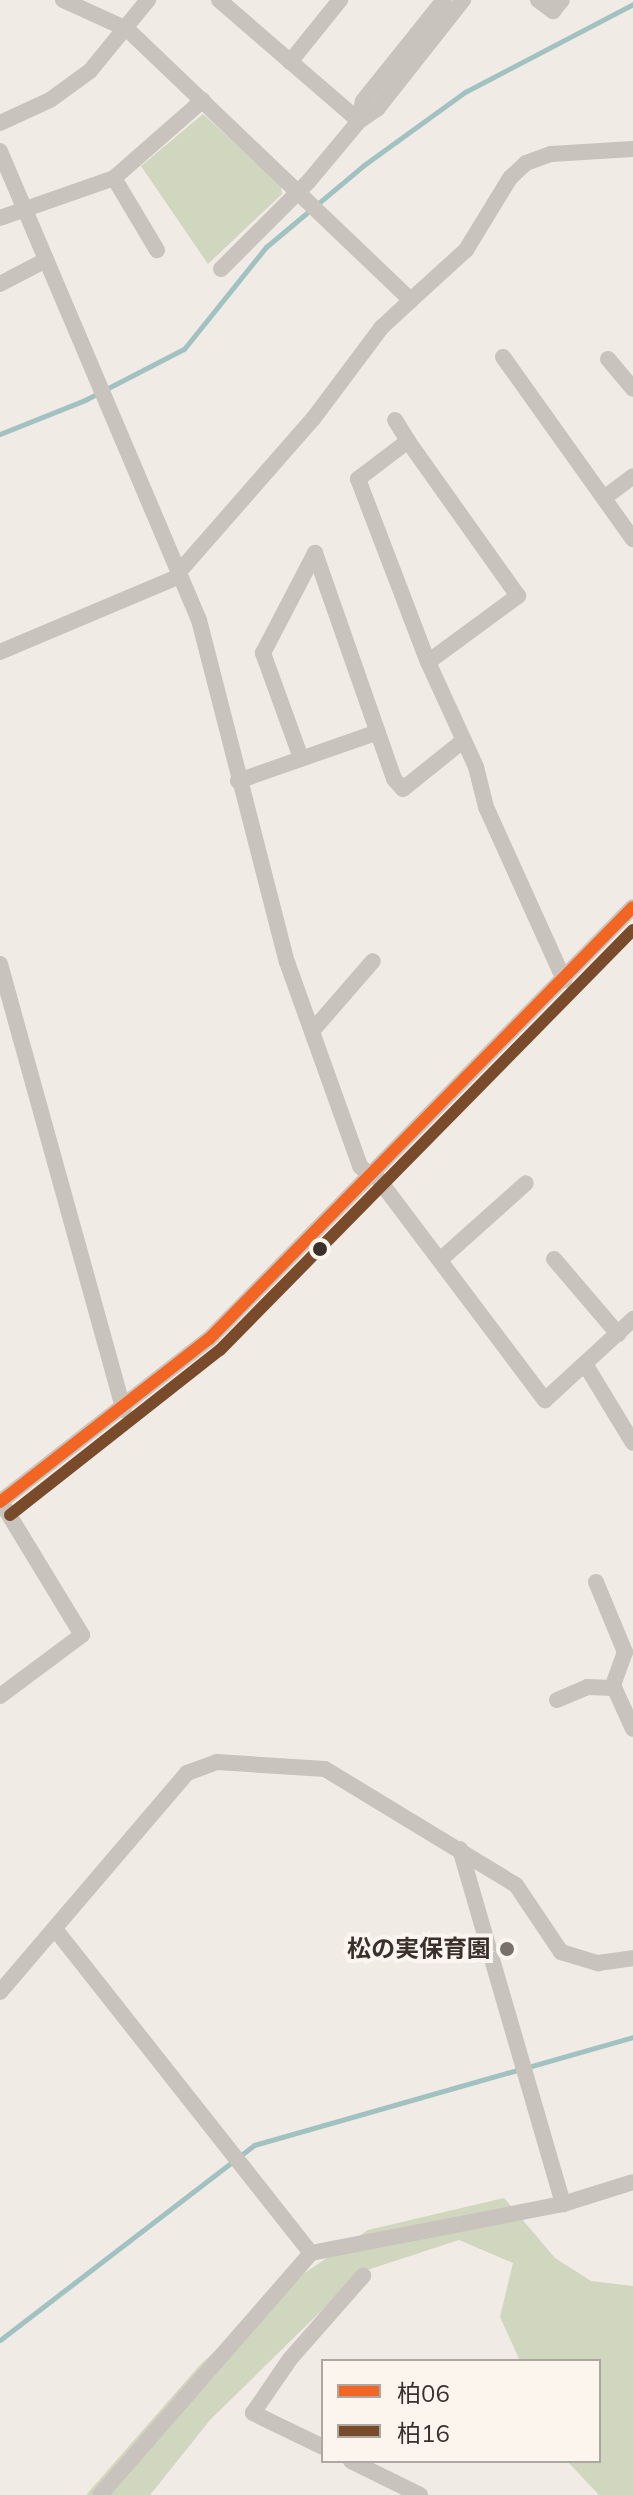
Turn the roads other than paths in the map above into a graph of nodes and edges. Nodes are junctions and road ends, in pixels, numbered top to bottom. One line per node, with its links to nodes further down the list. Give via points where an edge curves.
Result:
1 (63, 0): 10 (street)
2 (148, 0): 10 (street)
3 (219, 0): 9 (street)
4 (340, 0): 11 (street)
5 (444, 0): 13 (street, via 363,101)
6 (463, 0): 13 (street, via 377,109)
7 (538, 0): 8 (street, via 553,11)
8 (562, 0)
9 (238, 6): 11 (street)
10 (127, 29): 12 (street); 14 (street, via 74,84)
11 (290, 62): 13 (street)
12 (203, 100): 17 (street); 18 (street)
13 (359, 121): 18 (street)
14 (0, 123)
15 (633, 149): 25 (street, via 551,154 526,163 510,178 466,250)
16 (0, 151): 19 (street)
17 (114, 178): 19 (street); 21 (street)
18 (300, 191): 23 (street); 25 (street)
19 (26, 209): 20 (street); 22 (street)
20 (0, 218)
21 (157, 250)
22 (46, 260): 24 (street); 34 (street)
23 (221, 269)
24 (0, 284)
25 (411, 300): 34 (street, via 373,337 313,419)
26 (503, 357): 32 (street)
27 (608, 359): 28 (street)
28 (633, 389)
29 (395, 420): 30 (street)
30 (408, 441): 36 (street, via 358,479); 36 (street, via 518,596)
31 (633, 476): 32 (street)
32 (604, 498): 33 (street)
33 (633, 539)
34 (179, 574): 35 (street); 40 (street, via 199,620)
35 (0, 652)
36 (428, 662): 38 (street)
37 (378, 732): 38 (street, via 394,779 403,789); 39 (street); 39 (street, via 315,553 263,653)
38 (464, 740): 44 (street, via 486,807)
39 (301, 758): 40 (street)
40 (238, 781): 45 (street, via 287,962)
41 (633, 907): 44 (street)
42 (373, 961): 45 (street)
43 (0, 964): 53 (street)
44 (564, 980): 46 (street)
45 (313, 1030): 46 (street, via 360,1166)
46 (371, 1174): 49 (street); 53 (street, via 218,1330)
47 (526, 1183): 49 (street)
48 (554, 1259): 51 (street)
49 (440, 1260): 52 (street, via 545,1400)
50 (633, 1319): 51 (street)
51 (618, 1334): 52 (street)
52 (585, 1364): 54 (street)
53 (124, 1410): 55 (street)
54 (633, 1443)
55 (0, 1502): 58 (street, via 82,1635)
56 (596, 1582): 57 (street, via 625,1652)
57 (614, 1688): 59 (street, via 587,1687); 60 (street)
58 (0, 1696)
59 (557, 1700)
60 (633, 1729)
61 (460, 1849): 62 (street, via 325,1769 217,1762 187,1773); 63 (street, via 516,1885 561,1952 598,1963); 66 (street)
62 (55, 1929): 64 (street); 67 (street)
63 (633, 1958)
64 (0, 1992)
65 (633, 2182): 66 (street)
66 (563, 2204): 67 (street)
67 (311, 2253): 71 (street)
68 (363, 2276): 69 (street, via 298,2349 253,2413)
69 (321, 2446)
70 (355, 2463): 72 (street)
71 (100, 2495)
72 (420, 2495)

